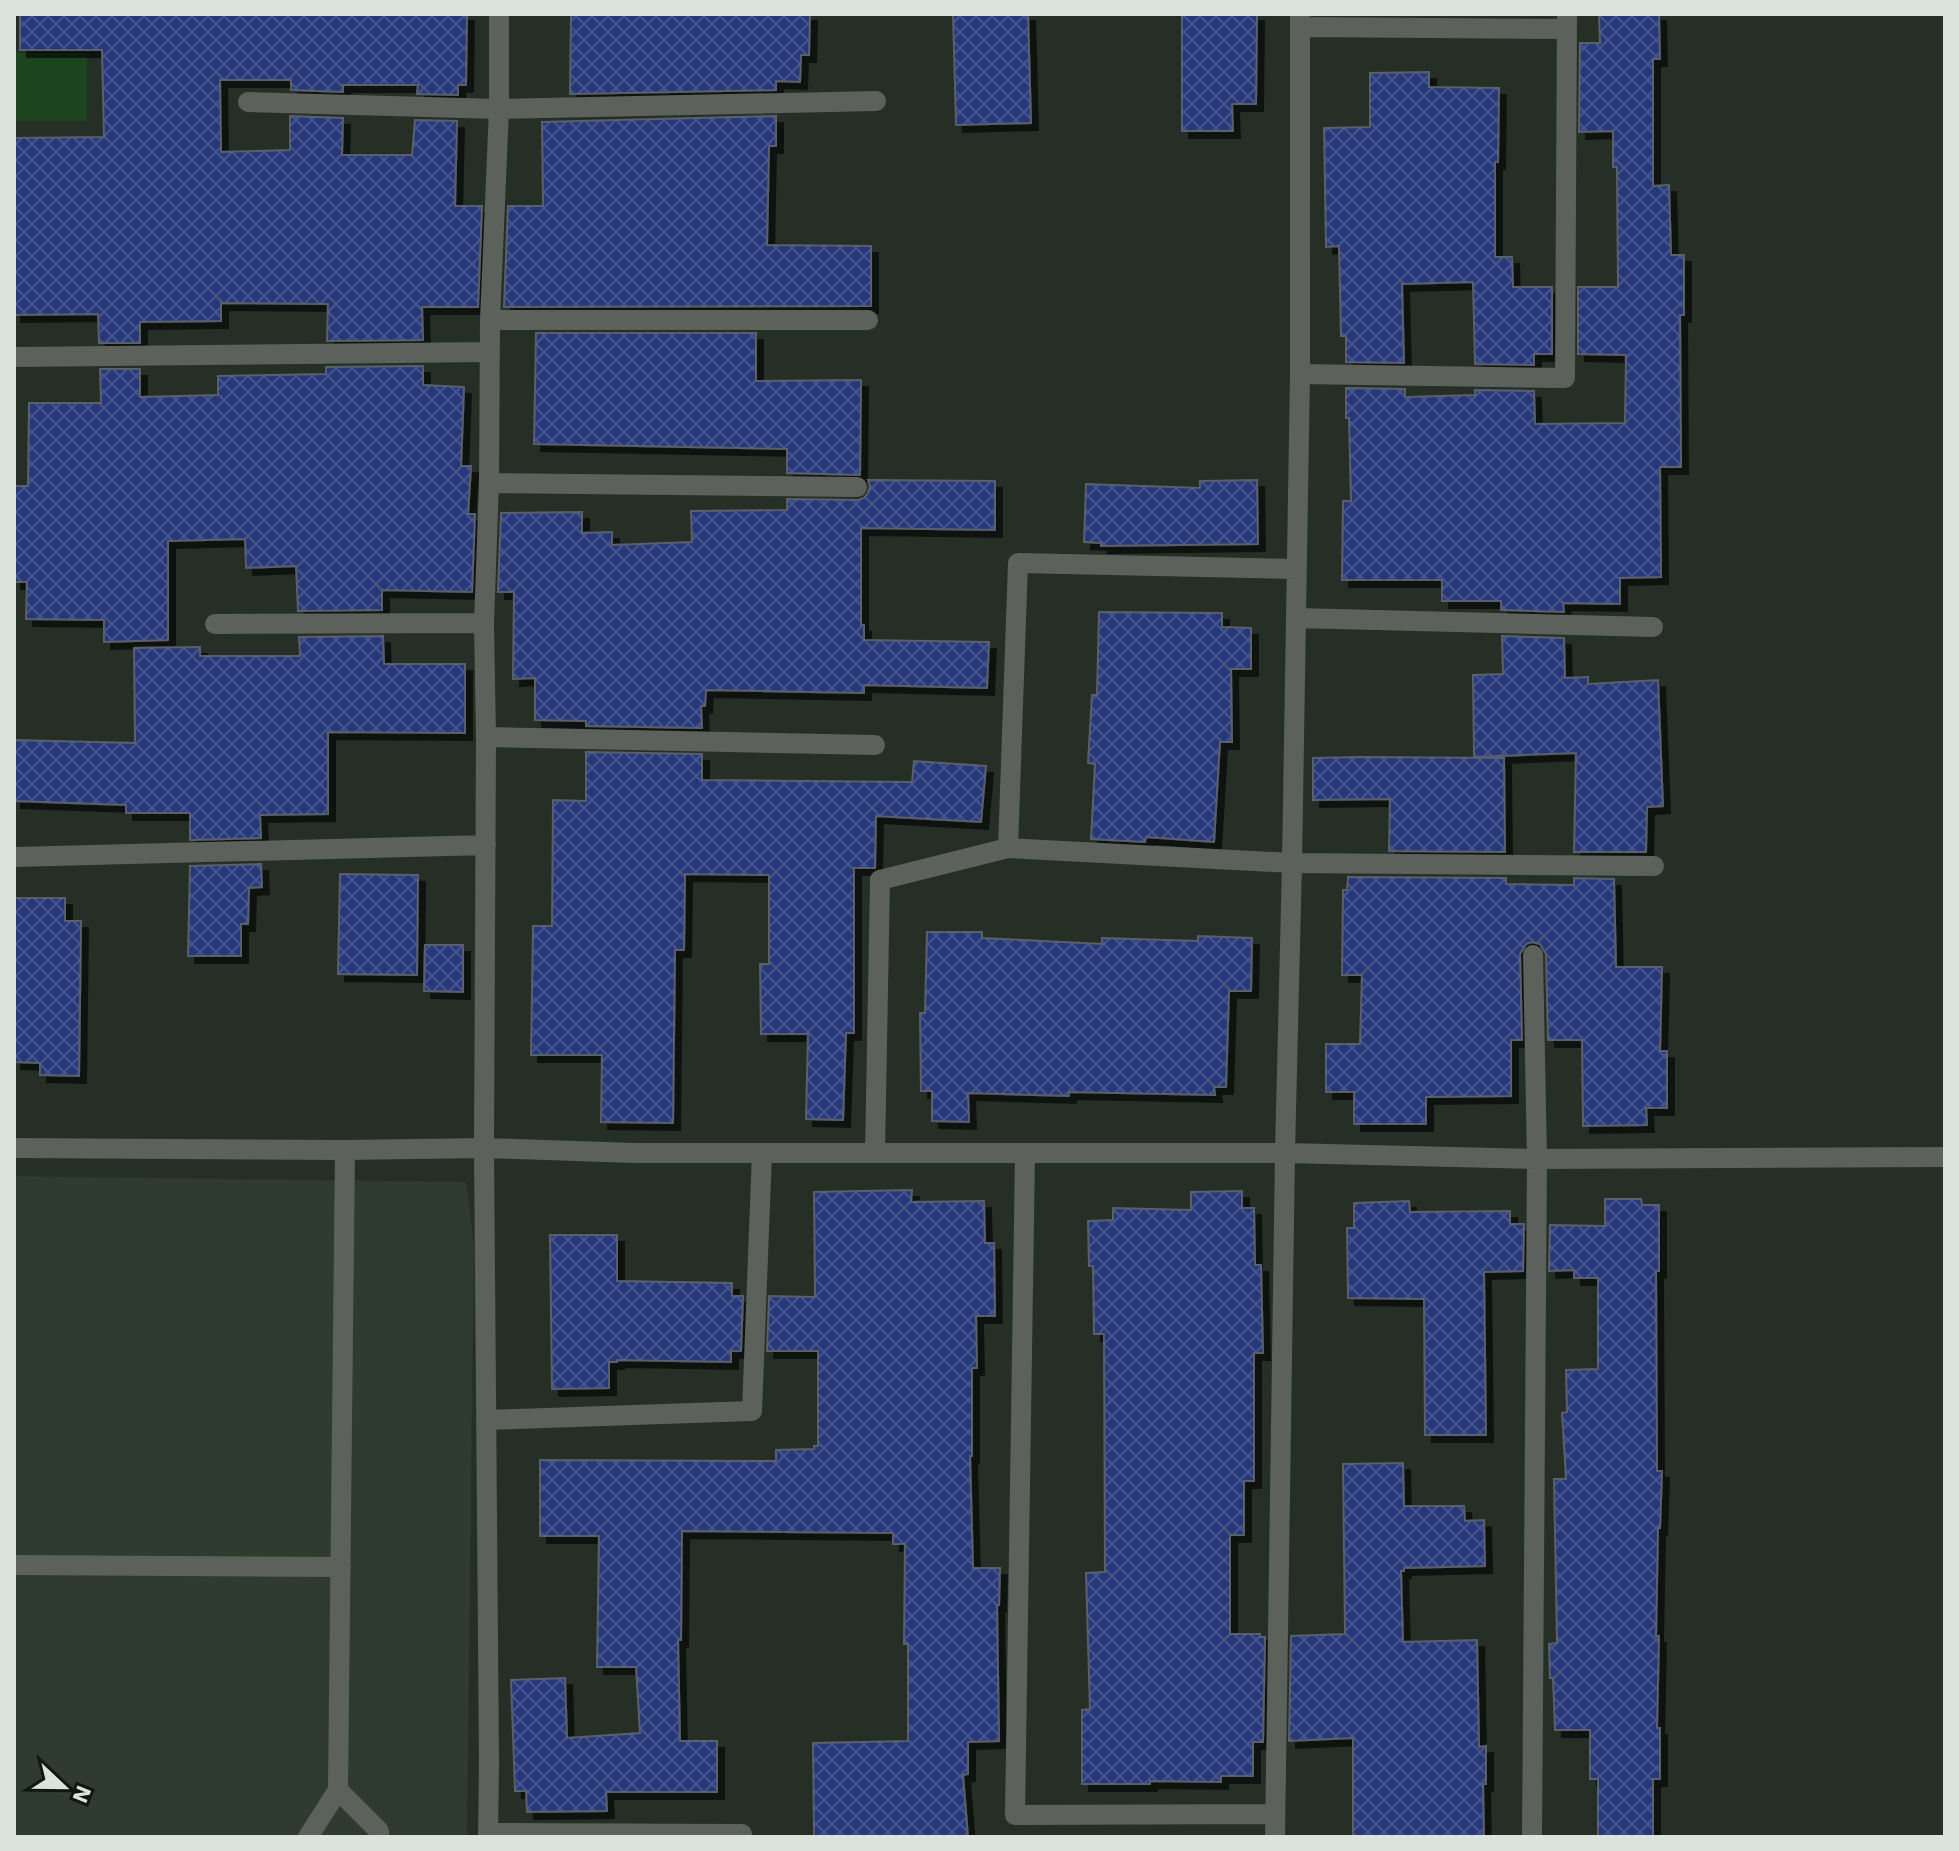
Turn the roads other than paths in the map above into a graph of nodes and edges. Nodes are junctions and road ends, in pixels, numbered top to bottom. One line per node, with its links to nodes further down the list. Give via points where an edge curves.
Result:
1 (499, 14): 6 (street)
2 (1300, 20): 3 (street); 11 (street)
3 (1567, 22): 11 (street, via 1565,378)
4 (876, 101): 6 (street)
5 (248, 102): 6 (street)
6 (499, 109): 7 (street)
7 (490, 320): 8 (street); 9 (street)
8 (868, 320)
9 (490, 352): 10 (street); 12 (street)
10 (14, 357)
11 (1300, 374): 14 (street)
12 (489, 483): 13 (street); 16 (street)
13 (857, 487)
14 (1297, 569): 15 (street); 22 (street, via 1018,563)
15 (1296, 618): 18 (street); 24 (street)
16 (484, 623): 17 (street); 19 (street)
17 (215, 624)
18 (1653, 627)
19 (486, 737): 20 (street); 21 (street)
20 (875, 745)
21 (486, 845): 23 (street); 28 (street)
22 (1008, 848): 24 (street); 31 (street, via 880,880)
23 (14, 857)
24 (1292, 863): 25 (street); 32 (street)
25 (1654, 866)
26 (1533, 955): 35 (street)
27 (14, 1148): 29 (street)
28 (484, 1148): 29 (street); 30 (street); 36 (street)
29 (345, 1150): 38 (street)
30 (762, 1153): 31 (street); 36 (street, via 752,1411)
31 (875, 1153): 33 (street)
32 (1285, 1153): 33 (street); 35 (street); 40 (street)
33 (1025, 1154): 40 (street, via 1015,1815)
34 (1945, 1157): 35 (street)
35 (1537, 1159): 46 (street)
36 (486, 1420): 41 (street)
37 (14, 1565): 38 (street)
38 (341, 1567): 39 (street)
39 (338, 1790): 42 (street); 43 (street)
40 (1275, 1814): 45 (street)
41 (488, 1835): 44 (street)
42 (308, 1837)
43 (379, 1837)
44 (742, 1837)
45 (1275, 1837)
46 (1532, 1837)

